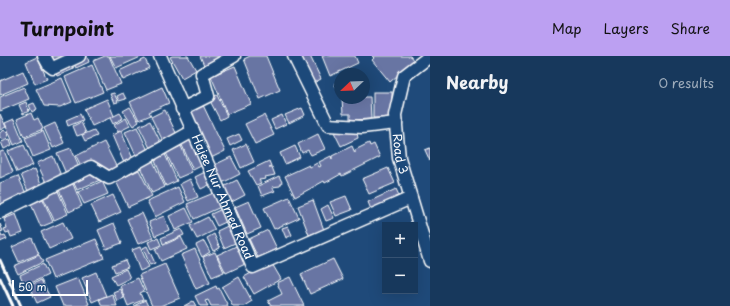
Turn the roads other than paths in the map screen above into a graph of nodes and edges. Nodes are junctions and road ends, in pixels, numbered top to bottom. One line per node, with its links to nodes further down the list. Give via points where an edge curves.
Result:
1 (44, 56): 2 (street, via 53,68)
2 (79, 56)
3 (160, 56): 7 (street, Hajee Nur Ahmed Road)
4 (234, 56): 7 (street, via 202,74 208,96)
5 (294, 56): 8 (street, via 328,125 362,127)
6 (430, 56): 8 (street, Road 3, via 404,76 395,115)
7 (182, 109): 9 (street, Hajee Nur Ahmed Road)
8 (396, 123): 10 (street, Road 3, via 399,158)
9 (193, 131): 10 (street, Hajee Nur Ahmed Road, via 253,267); 11 (street, via 109,178 91,167)
10 (411, 198): 12 (street, Road 3)
11 (0, 212)
12 (430, 261)

